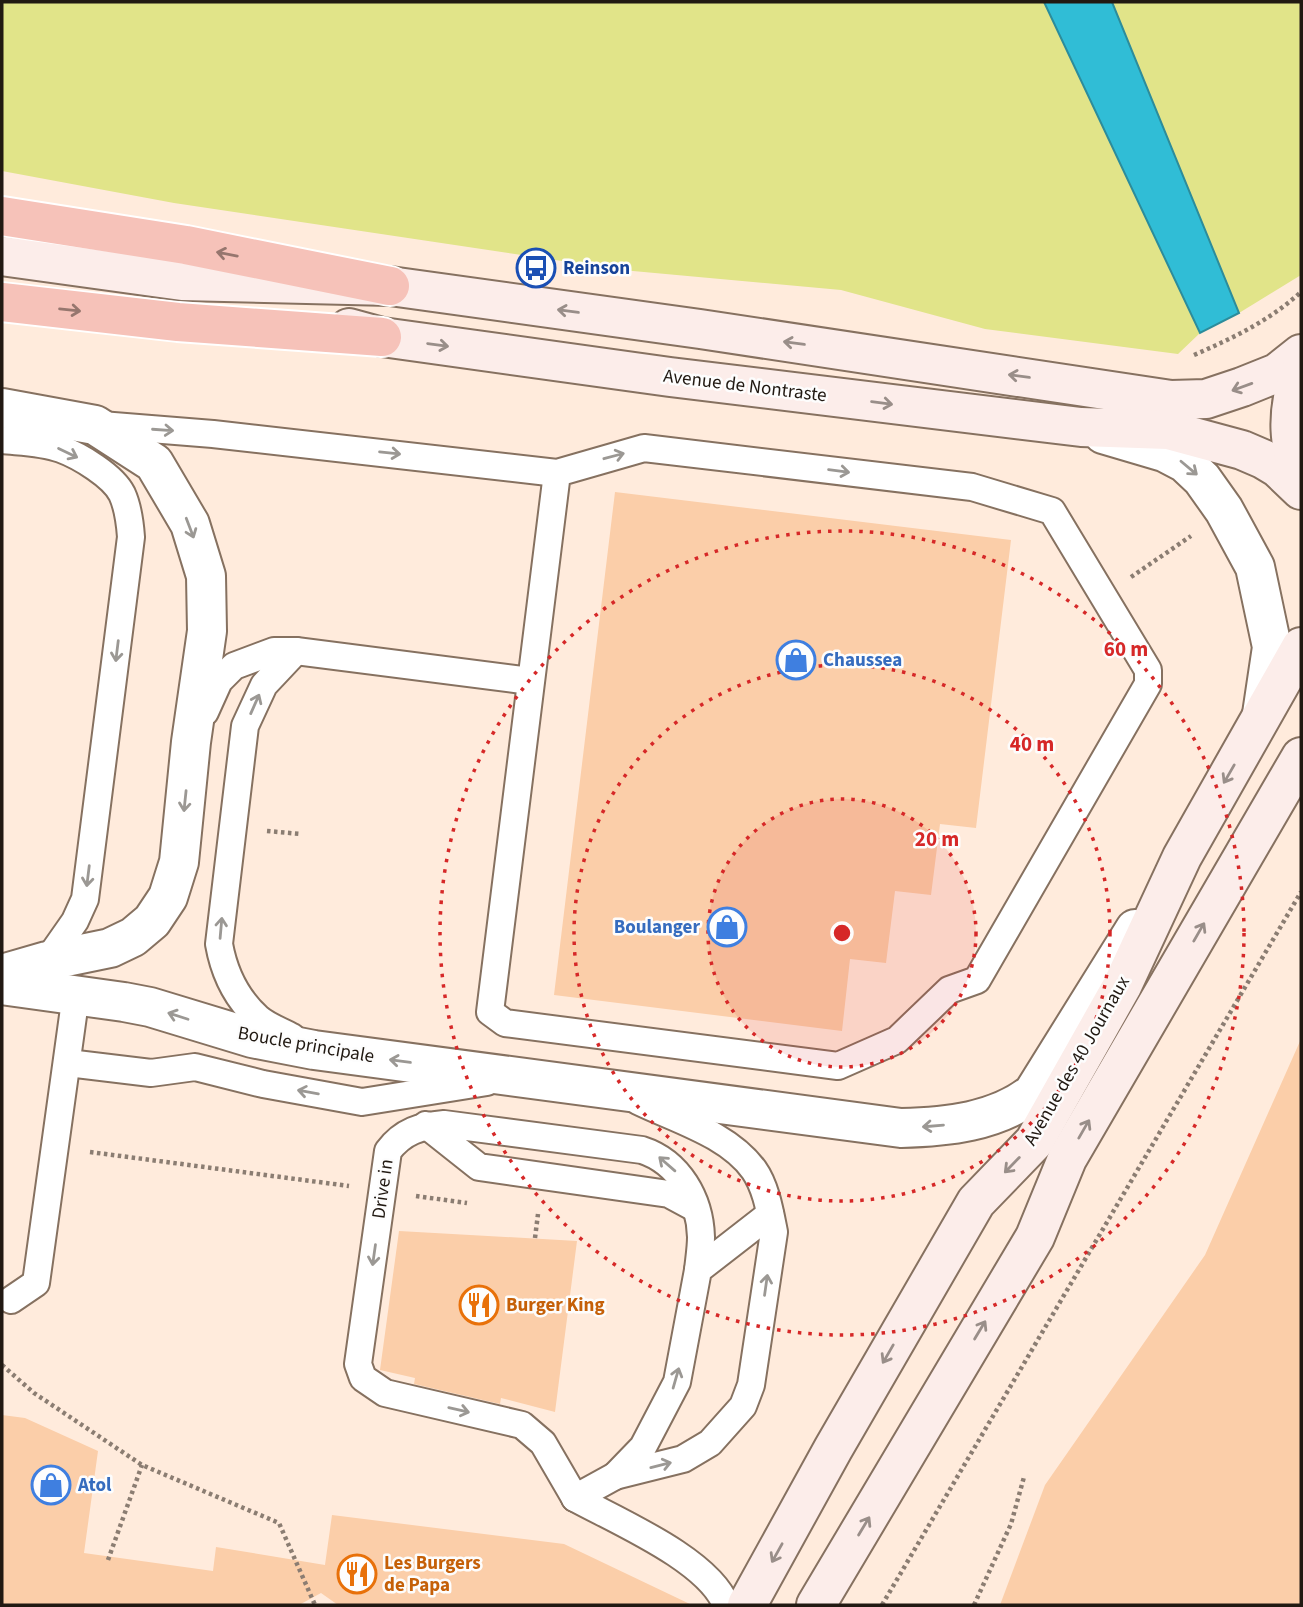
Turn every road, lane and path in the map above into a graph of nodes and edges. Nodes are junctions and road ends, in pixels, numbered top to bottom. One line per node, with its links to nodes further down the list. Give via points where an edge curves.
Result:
1 (2, 216): 4 (highway, one-way to 1)
2 (2, 256): 3 (street, Avenue de Nontraste)
3 (182, 281): 4 (street, Avenue de Nontraste); 7 (street, Avenue de Nontraste)
4 (390, 286): 8 (street, Avenue de Nontraste, one-way to 4, via 1277,373 1242,387 1206,399 1171,400)
5 (1301, 292): 9 (path, via 1270,318)
6 (2, 302): 7 (highway, one-way to 7, via 178,322)
7 (382, 337): 13 (street, Avenue de Nontraste, one-way to 13)
8 (1301, 354)
9 (1187, 358)
10 (1301, 370): 16 (street, via 1293,392 1290,442)
11 (2, 408): 12 (street)
12 (95, 425): 15 (lane, one-way to 15); 23 (street, one-way to 23, via 154,463 190,523 206,576 207,632)
13 (1081, 427): 16 (street, Avenue de Nontraste, via 1168,430 1242,450 1278,468); 17 (street, one-way to 17, via 1164,452 1185,463)
14 (2, 439): 27 (lane, one-way to 27, via 62,449 102,471 121,492 130,519 85,899)
15 (557, 473): 18 (lane, one-way to 18, via 644,448 972,486 1052,511); 21 (lane)
16 (1301, 490)
17 (1224, 510): 18 (path); 22 (street, via 1255,567 1272,647)
18 (1103, 594): 21 (lane, via 1148,670 1144,695 977,980 949,990 897,1040 838,1066 505,1023 490,1012)
19 (1301, 647): 22 (street, Avenue des 40 Journaux)
20 (296, 651): 21 (lane); 23 (lane, via 274,651 234,666 219,681); 31 (lane, one-way to 20, via 258,1018 230,983 219,944 245,726 264,685)
21 (530, 681)
22 (1262, 715): 25 (street, Avenue des 40 Journaux, one-way to 25)
23 (191, 743): 27 (street, one-way to 27, via 179,862 168,897 152,921 133,937 110,948)
24 (1301, 757): 54 (street, Avenue des 40 Journaux, one-way to 24, via 1035,1237 1067,1158)
25 (1182, 857): 34 (street, Boucle principale, one-way to 34, via 1033,1093 1018,1105 964,1122 901,1128); 53 (street, Avenue des 40 Journaux, one-way to 53, via 1122,986 1034,1142 976,1202)
26 (1301, 892): 55 (path)
27 (47, 961): 28 (street)
28 (2, 974)
29 (2, 985): 30 (street, Boucle principale)
30 (76, 994): 31 (street, Boucle principale, one-way to 30, via 252,1038 150,1007); 32 (lane)
31 (314, 1050): 33 (street, Boucle principale, one-way to 31)
32 (68, 1063): 33 (lane, one-way to 32, via 362,1102 195,1067 151,1073); 44 (lane, via 36,1283)
33 (520, 1077): 34 (street, Boucle principale)
34 (614, 1090): 41 (lane, via 730,1145 755,1171)
35 (426, 1125): 37 (lane, Drive in, via 396,1140 388,1151); 39 (lane, via 479,1167 669,1194); 39 (lane, Drive in, one-way to 35, via 687,1184 656,1154)
36 (77, 1150): 37 (path)
37 (383, 1191): 38 (path); 49 (lane, Drive in, one-way to 49, via 358,1364 363,1378 385,1393 522,1425 543,1443)
38 (474, 1205)
39 (695, 1208): 43 (lane, Drive in, via 701,1236)
40 (526, 1212): 42 (path, via 539,1214)
41 (770, 1214): 43 (lane); 47 (lane, one-way to 41, via 683,1459 710,1443 743,1406 751,1385 774,1232)
42 (535, 1238)
43 (698, 1270): 47 (lane, Drive in, one-way to 43, via 643,1447 677,1382)
44 (11, 1300)
45 (2, 1365): 46 (path, via 34,1393)
46 (142, 1465): 50 (path); 51 (path, via 279,1523)
47 (615, 1476): 49 (lane)
48 (1024, 1477): 56 (path, via 1011,1524)
49 (575, 1498): 52 (lane, via 682,1556 715,1587)
50 (108, 1560)
51 (315, 1605)
52 (726, 1605)
53 (747, 1605)
54 (816, 1605)
55 (882, 1605)
56 (974, 1605)

